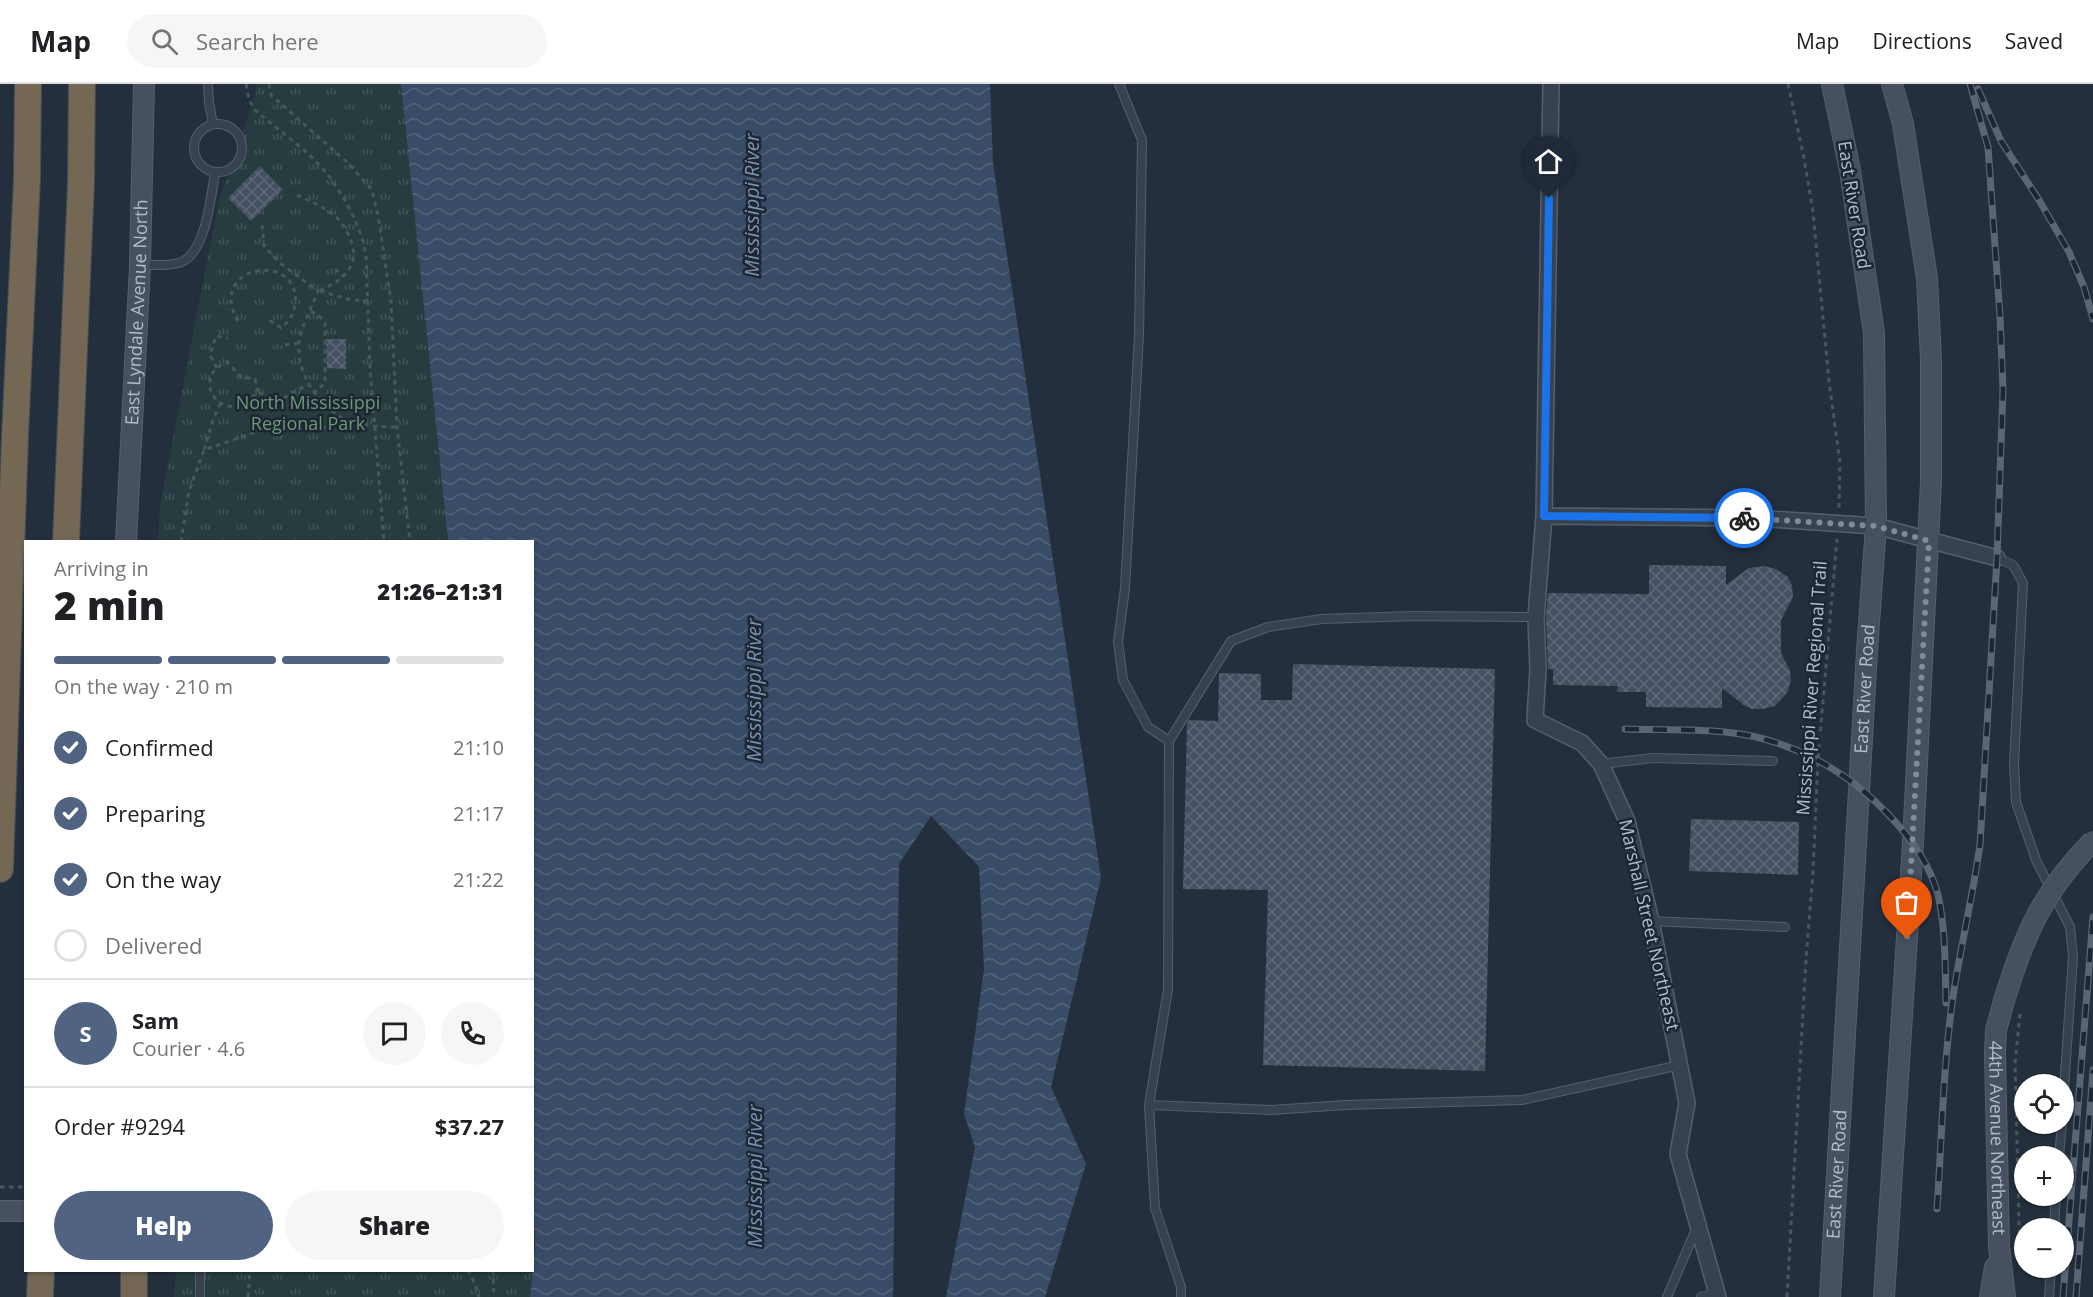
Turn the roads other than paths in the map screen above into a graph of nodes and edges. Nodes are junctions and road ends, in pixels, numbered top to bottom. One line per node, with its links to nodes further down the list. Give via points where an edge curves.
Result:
1 (28, 84): 23 (highway)
2 (82, 84): 14 (highway)
3 (144, 84): 11 (street, East Lyndale Avenue North)
4 (208, 84): 9 (lane)
5 (1119, 84): 19 (lane, via 1142,140 1139,335 1125,588 1118,642 1123,680 1148,728)
6 (1551, 84): 12 (street, Marshall Street Northeast)
7 (1832, 84): 13 (street, East River Road, via 1850,170 1874,333)
8 (1892, 84): 16 (street, via 1903,124 1927,278 1931,360)
9 (213, 124): 10 (lane, via 200,131 193,145 196,160); 10 (lane, via 233,129 242,150 236,164)
10 (215, 172): 11 (lane, via 200,243 191,256 179,263)
11 (140, 265): 15 (street, East Lyndale Avenue North)
12 (1544, 516): 13 (street, via 1755,518); 18 (street, Marshall Street Northeast)
13 (1876, 526): 16 (street); 44 (street, East River Road)
14 (66, 540)
15 (126, 540)
16 (1929, 541): 17 (street); 45 (street)
17 (1997, 558): 27 (lane, via 2013,565 2024,583 2014,764 2016,802 2037,860 2070,927 2073,957)
18 (1536, 618): 19 (lane, via 1402,616 1322,619 1268,627 1231,641); 21 (street, Marshall Street Northeast, via 1534,720 1582,743)
19 (1169, 741): 28 (lane, via 1168,990)
20 (1773, 761): 21 (lane, via 1653,758)
21 (1601, 764): 24 (street, Marshall Street Northeast, via 1627,821)
22 (2093, 841): 32 (street, 44th Avenue Northeast, bridge, via 2046,896 2030,927 2017,957 2013,1005 1996,1030)
23 (0, 869)
24 (1651, 921): 25 (lane); 26 (street, Marshall Street Northeast)
25 (1785, 927)
26 (1681, 1065): 28 (lane, via 1522,1100 1272,1110); 31 (street, Marshall Street Northeast, via 1687,1102 1678,1154)
27 (2065, 1074)
28 (1149, 1105): 42 (lane, via 1155,1208)
29 (0, 1211): 30 (street)
30 (24, 1211)
31 (1698, 1223): 37 (street, Marshall Street Northeast); 38 (lane)
32 (1999, 1246): 46 (street); 47 (street)
33 (41, 1272): 39 (highway)
34 (134, 1272): 40 (highway)
35 (200, 1272): 41 (lane)
36 (2050, 1278): 48 (lane)
37 (1717, 1295): 43 (lane)
38 (1669, 1296)
39 (40, 1297)
40 (134, 1297)
41 (200, 1297)
42 (1181, 1297)
43 (1701, 1297)
44 (1830, 1297)
45 (1884, 1297)
46 (1990, 1297)
47 (2005, 1297)
48 (2049, 1297)

